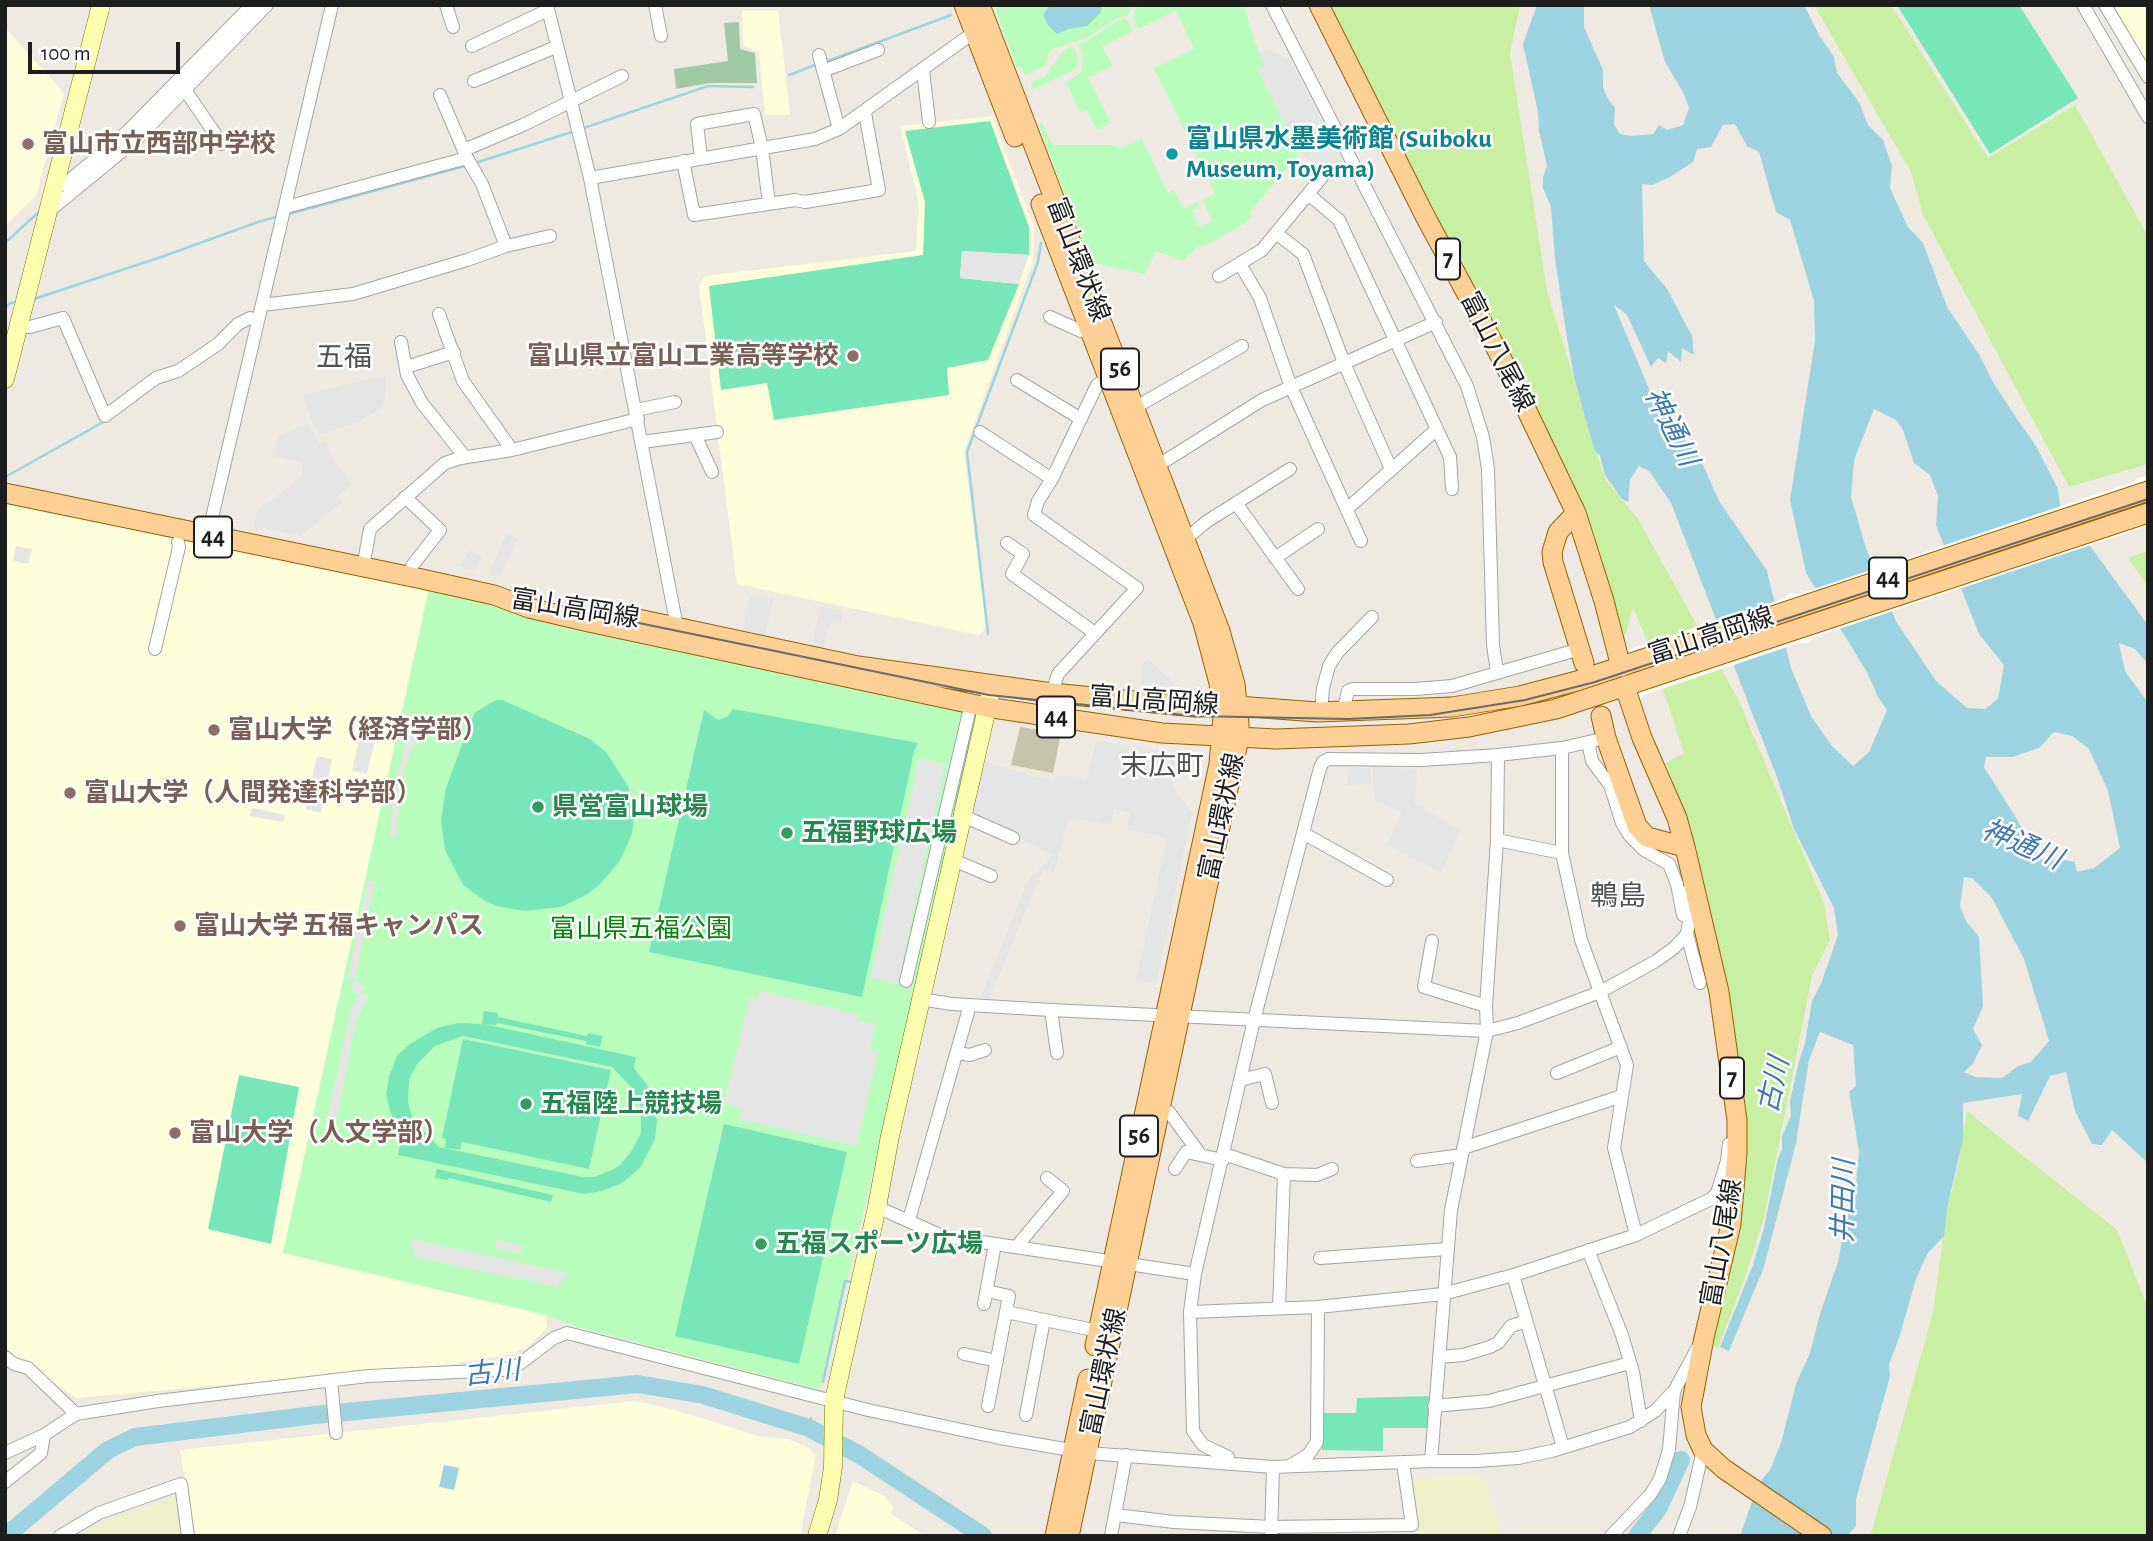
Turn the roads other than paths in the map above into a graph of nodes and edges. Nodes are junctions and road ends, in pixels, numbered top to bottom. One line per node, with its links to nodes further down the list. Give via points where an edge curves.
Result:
1 (101, 5): 39 (street)
2 (252, 5): 39 (street, via 129,130)
3 (267, 5): 24 (street)
4 (332, 5): 41 (street)
5 (446, 5): 14 (street)
6 (655, 5): 16 (street)
7 (964, 5): 15 (main road, 富山環状線 / 56)
8 (980, 5): 15 (main road, 富山環状線 / 56)
9 (1272, 5): 51 (street)
10 (1320, 5): 86 (main road, 富山八尾線 / 7)
11 (2083, 5): 28 (street)
12 (2105, 5): 22 (street)
13 (548, 8): 17 (street); 18 (street)
14 (453, 27)
15 (983, 32): 20 (street, via 966,38); 53 (main road, 富山環状線 / 56); 60 (main road, 富山環状線 / 56)
16 (662, 36)
17 (472, 46)
18 (556, 47): 23 (street); 26 (street)
19 (878, 50): 30 (street, via 821,63)
20 (923, 70): 27 (street); 29 (street)
21 (622, 76): 26 (street)
22 (2148, 77)
23 (474, 82)
24 (185, 90): 31 (street); 39 (street, via 137,139)
25 (440, 95): 33 (street)
26 (571, 103): 33 (street); 37 (street)
27 (864, 113): 30 (street); 40 (street, via 879,190)
28 (2148, 117)
29 (929, 122)
30 (839, 129): 32 (street, via 815,139)
31 (222, 144)
32 (762, 148): 34 (street); 34 (street, via 754,114 697,124); 40 (street)
33 (465, 154): 41 (street); 44 (street)
34 (701, 158): 35 (street)
35 (683, 161): 37 (street); 40 (street, via 694,215)
36 (1322, 177): 38 (street)
37 (590, 178): 66 (street)
38 (1308, 194): 42 (street); 54 (street, via 1339,220)
39 (51, 200): 52 (street)
40 (769, 204)
41 (286, 208): 47 (street)
42 (1276, 233): 45 (street, via 1262,250); 58 (street, via 1303,254)
43 (550, 236): 44 (street)
44 (506, 246): 47 (street, via 353,294)
45 (1240, 264): 46 (street); 63 (street, via 1260,298)
46 (1219, 276)
47 (262, 305): 50 (street)
48 (439, 314): 57 (street)
49 (1050, 317): 53 (street, via 1081,331)
50 (258, 320): 52 (street, via 250,318 238,324 218,344 178,371 156,378 105,416 63,318); 89 (street, via 211,523)
51 (1436, 322): 54 (street); 105 (street, via 1467,386 1483,437)
52 (19, 327): 61 (street)
53 (1090, 329): 60 (main road, 富山環状線 / 56)
54 (1396, 341): 58 (street); 68 (street)
55 (401, 342): 59 (street)
56 (1242, 346): 65 (street)
57 (454, 352): 59 (street); 73 (street, via 463,381)
58 (1344, 363): 63 (street); 77 (street)
59 (405, 367): 74 (street, via 422,404)
60 (1115, 375): 65 (main road, 富山環状線 / 56); 67 (street, via 1097,385)
61 (5, 379)
62 (1017, 380): 67 (street)
63 (1291, 387): 75 (street); 85 (street)
64 (675, 402): 66 (street)
65 (1128, 408): 75 (main road, 富山環状線 / 56)
66 (637, 415): 72 (street); 73 (street)
67 (1081, 419): 79 (street)
68 (1437, 429): 77 (street); 80 (street, via 1450,457)
69 (717, 432): 71 (street)
70 (979, 432): 79 (street)
71 (695, 435): 72 (street); 78 (street)
72 (642, 442): 100 (street)
73 (512, 450): 74 (street)
74 (465, 457): 83 (street, via 444,463)
75 (1151, 468): 90 (main road, 富山環状線 / 56)
76 (1290, 469): 84 (street)
77 (1391, 469): 85 (street)
78 (712, 472)
79 (1052, 479): 101 (street, via 1034,515 1137,588)
80 (1452, 489)
81 (2148, 491): 104 (main road, 富山高岡線 / 44)
82 (5, 493): 89 (main road, 44)
83 (405, 497): 95 (street, via 370,529); 96 (street, via 440,530 412,566)
84 (1236, 503): 90 (street, via 1194,533); 94 (street)
85 (1347, 509): 91 (street)
86 (1576, 513): 103 (main road, via 1558,532 1552,552); 104 (main road, 富山八尾線 / 7)
87 (2148, 513): 107 (main road, 富山高岡線 / 44)
88 (1318, 529): 94 (street)
89 (202, 534): 95 (main road, 44)
90 (1178, 538): 109 (main road, 富山環状線 / 56, via 1220,631 1235,684)
91 (1361, 541)
92 (178, 542): 102 (street)
93 (1007, 543): 101 (street, via 1023,554 1013,574)
94 (1275, 558): 97 (street)
95 (363, 567): 96 (main road, 44)
96 (415, 578): 98 (main road, 44)
97 (1298, 589)
98 (495, 595): 100 (main road, 富山高岡線 / 44); 110 (main road, 富山高岡線 / 44, via 529,608)
99 (1372, 617): 111 (street, via 1329,666)
100 (677, 626): 106 (main road, 富山高岡線 / 44, via 858,666)
101 (1096, 633): 108 (street, via 1058,674)
102 (155, 649)
103 (1582, 656): 105 (street)
104 (1624, 665): 112 (main road, 富山高岡線 / 44, via 1507,698 1452,707)
105 (1497, 672): 112 (street, via 1439,688 1353,689 1348,691)
106 (992, 686): 108 (main road, 富山高岡線 / 44); 110 (street)
107 (1629, 686): 114 (main road, 富山高岡線 / 44, via 1525,717); 124 (main road, 富山八尾線 / 7, via 1642,738)
108 (1052, 693): 109 (main road, 富山高岡線 / 44, via 1195,708)
109 (1229, 706): 111 (main road, 富山高岡線 / 44); 115 (main road, 富山環状線 / 56)
110 (977, 710): 115 (main road, 富山高岡線 / 44); 120 (street); 132 (street)
111 (1321, 712): 112 (main road, 富山高岡線 / 44)
112 (1343, 712)
113 (1601, 716): 116 (main road)
114 (1409, 734): 115 (main road, 富山高岡線 / 44); 119 (street)
115 (1231, 738): 139 (main road, 富山環状線 / 56)
116 (1597, 740): 117 (street); 124 (main road, via 1637,826 1647,836); 130 (street, via 1592,761 1610,785 1630,836 1669,864)
117 (1562, 748): 118 (street); 125 (street)
118 (1498, 755): 119 (street); 123 (street)
119 (1410, 760): 121 (street, via 1323,762)
120 (961, 815): 122 (street); 126 (street)
121 (1303, 833): 129 (street); 140 (street)
122 (1013, 838)
123 (1497, 840): 125 (street); 137 (street)
124 (1685, 847): 127 (main road, 富山八尾線 / 7)
125 (1563, 853): 134 (street, via 1581,940)
126 (951, 859): 128 (street); 135 (street)
127 (1691, 871): 130 (street); 151 (main road, 富山八尾線 / 7, via 1719,992)
128 (990, 876)
129 (1387, 880)
130 (1688, 930): 133 (street); 134 (street, via 1656,961)
131 (1432, 941): 137 (street, via 1424,987)
132 (906, 981)
133 (1700, 983)
134 (1600, 992): 141 (street); 142 (street)
135 (920, 999): 136 (street); 160 (street)
136 (970, 1005): 138 (street); 144 (street)
137 (1486, 1006): 141 (street)
138 (1051, 1010): 139 (street); 145 (street)
139 (1172, 1017): 140 (street); 150 (main road, 富山環状線 / 56); 168 (main road, 富山環状線 / 56)
140 (1254, 1020): 141 (street); 147 (street)
141 (1487, 1031): 152 (street)
142 (1621, 1047): 146 (street); 148 (street, via 1628,1065)
143 (985, 1051): 144 (street)
144 (957, 1052): 161 (street)
145 (1057, 1053)
146 (1557, 1073)
147 (1240, 1080): 149 (street, via 1265,1074); 154 (street)
148 (1622, 1096): 152 (street); 162 (street, via 1614,1148)
149 (1272, 1103)
150 (1160, 1109): 153 (street, via 1169,1112); 168 (main road, 富山環状線 / 56)
151 (1737, 1120): 162 (street, via 1717,1193); 179 (main road, 富山八尾線 / 7, via 1731,1224)
152 (1463, 1152): 155 (street); 165 (street)
153 (1200, 1154): 154 (street); 156 (street, via 1186,1152)
154 (1223, 1157): 158 (street); 169 (street)
155 (1417, 1161)
156 (1175, 1169)
157 (1332, 1169): 158 (street, via 1317,1175)
158 (1284, 1174): 173 (street)
159 (1047, 1178): 164 (street, via 1063,1191)
160 (877, 1208): 161 (street); 188 (street)
161 (909, 1220): 163 (street, via 942,1236)
162 (1636, 1235): 166 (street)
163 (995, 1244): 164 (street); 174 (street, via 985,1297 1009,1296)
164 (1017, 1246): 168 (street)
165 (1447, 1250): 167 (street); 171 (street)
166 (1588, 1250): 170 (street); 184 (street)
167 (1320, 1258)
168 (1120, 1263): 169 (street); 178 (main road, 富山環状線 / 56); 198 (main road, 富山環状線 / 56, via 1110,1338)
169 (1195, 1274): 175 (street)
170 (1513, 1275): 171 (street); 177 (street)
171 (1443, 1294): 172 (street); 182 (street)
172 (1318, 1307): 173 (street); 204 (street, via 1317,1442 1308,1455)
173 (1279, 1308): 175 (street)
174 (1006, 1312): 176 (street); 183 (street)
175 (1190, 1312): 203 (street, via 1193,1431 1203,1445 1228,1457)
176 (1044, 1320): 178 (street); 192 (street)
177 (1526, 1321): 182 (street, via 1511,1326 1490,1346); 186 (street)
178 (1098, 1331): 198 (main road, 富山環状線 / 56)
179 (1704, 1338): 187 (street); 197 (main road, 富山八尾線 / 7, via 1691,1407)
180 (964, 1354): 183 (street)
181 (5, 1357): 191 (street, via 27,1368)
182 (1439, 1357): 190 (street)
183 (997, 1361): 189 (street)
184 (1630, 1363): 186 (street); 193 (street)
185 (331, 1384): 188 (street, via 502,1370 518,1365 567,1333); 191 (street); 194 (street)
186 (1545, 1386): 190 (street, via 1489,1401); 196 (street)
187 (1674, 1391): 193 (street); 218 (street, via 1669,1450 1660,1479)
188 (834, 1406): 198 (street); 214 (street, via 833,1467)
189 (988, 1406)
190 (1434, 1406): 201 (street)
191 (76, 1414): 195 (street)
192 (1026, 1415)
193 (1642, 1421): 196 (street)
194 (336, 1427)
195 (44, 1434): 199 (street); 206 (street, via 41,1453)
196 (1563, 1447): 201 (street, via 1518,1458)
197 (1703, 1450): 219 (street); 220 (main road)
198 (1081, 1451): 200 (street); 215 (main road, 富山環状線 / 56); 216 (main road, 富山環状線 / 56)
199 (5, 1453)
200 (1126, 1455): 203 (street); 207 (street)
201 (1431, 1461): 202 (street)
202 (1403, 1463): 204 (street); 211 (street, via 1412,1525)
203 (1228, 1464): 205 (street)
204 (1289, 1466): 205 (street)
205 (1273, 1467): 209 (street)
206 (5, 1482)
207 (1116, 1515): 208 (street); 217 (street)
208 (1212, 1530): 209 (street)
209 (1271, 1531): 210 (street)
210 (1330, 1531): 211 (street)
211 (1389, 1531)
212 (60, 1536): 213 (street, via 99,1513 181,1484)
213 (188, 1536)
214 (817, 1536)
215 (1055, 1536)
216 (1069, 1536)
217 (1111, 1536)
218 (1611, 1536)
219 (1679, 1536)
220 (1822, 1536)

